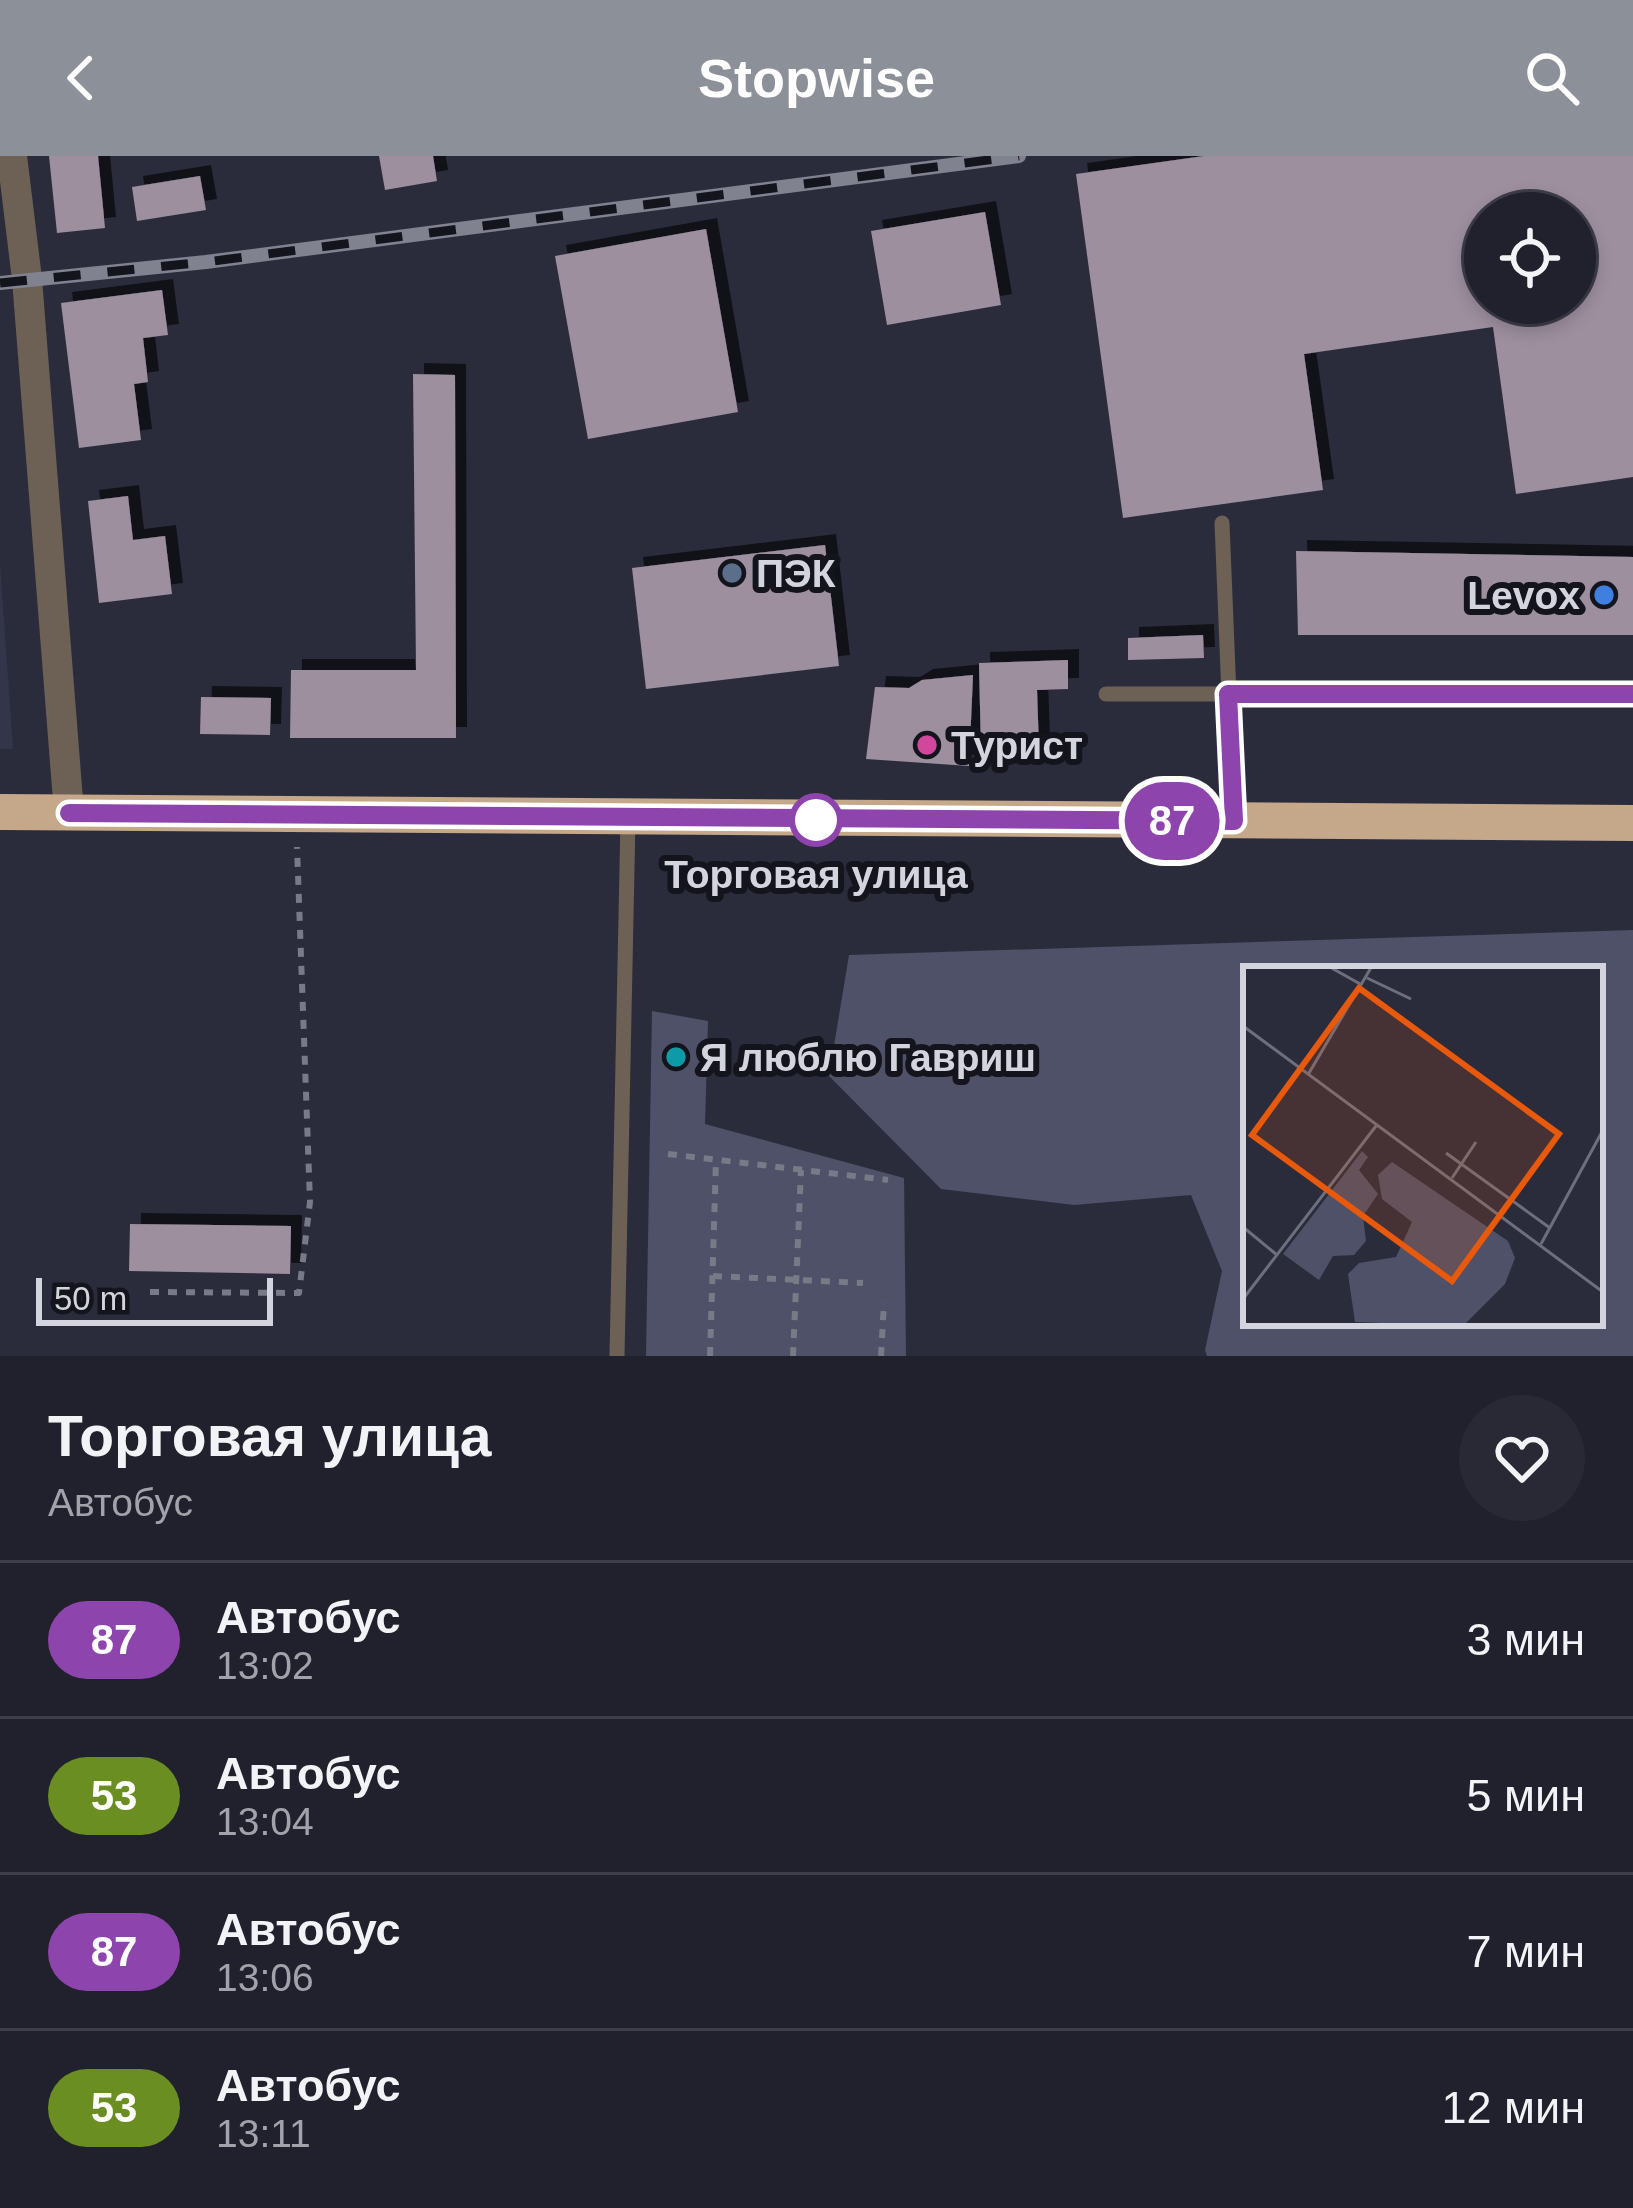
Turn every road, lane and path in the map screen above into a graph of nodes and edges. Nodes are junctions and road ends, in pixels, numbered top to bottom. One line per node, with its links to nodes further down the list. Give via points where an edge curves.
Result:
1 (12, 156): 7 (street)
2 (1222, 523): 4 (lane)
3 (1106, 694): 4 (lane)
4 (1228, 694): 5 (lane); 10 (lane)
5 (1633, 694)
6 (0, 812): 7 (highway)
7 (69, 813): 8 (highway)
8 (296, 815): 9 (highway); 19 (path, via 310,1202 299,1293)
9 (628, 819): 10 (highway); 21 (lane)
10 (1234, 821): 11 (highway)
11 (1633, 823)
12 (668, 1154): 13 (path)
13 (716, 1160): 14 (path); 16 (path)
14 (801, 1170): 15 (path); 17 (path)
15 (889, 1180)
16 (712, 1276): 17 (path); 22 (path)
17 (797, 1280): 18 (path); 23 (path)
18 (863, 1283)
19 (150, 1292)
20 (884, 1302): 24 (path)
21 (617, 1356)
22 (710, 1356)
23 (793, 1356)
24 (881, 1356)

